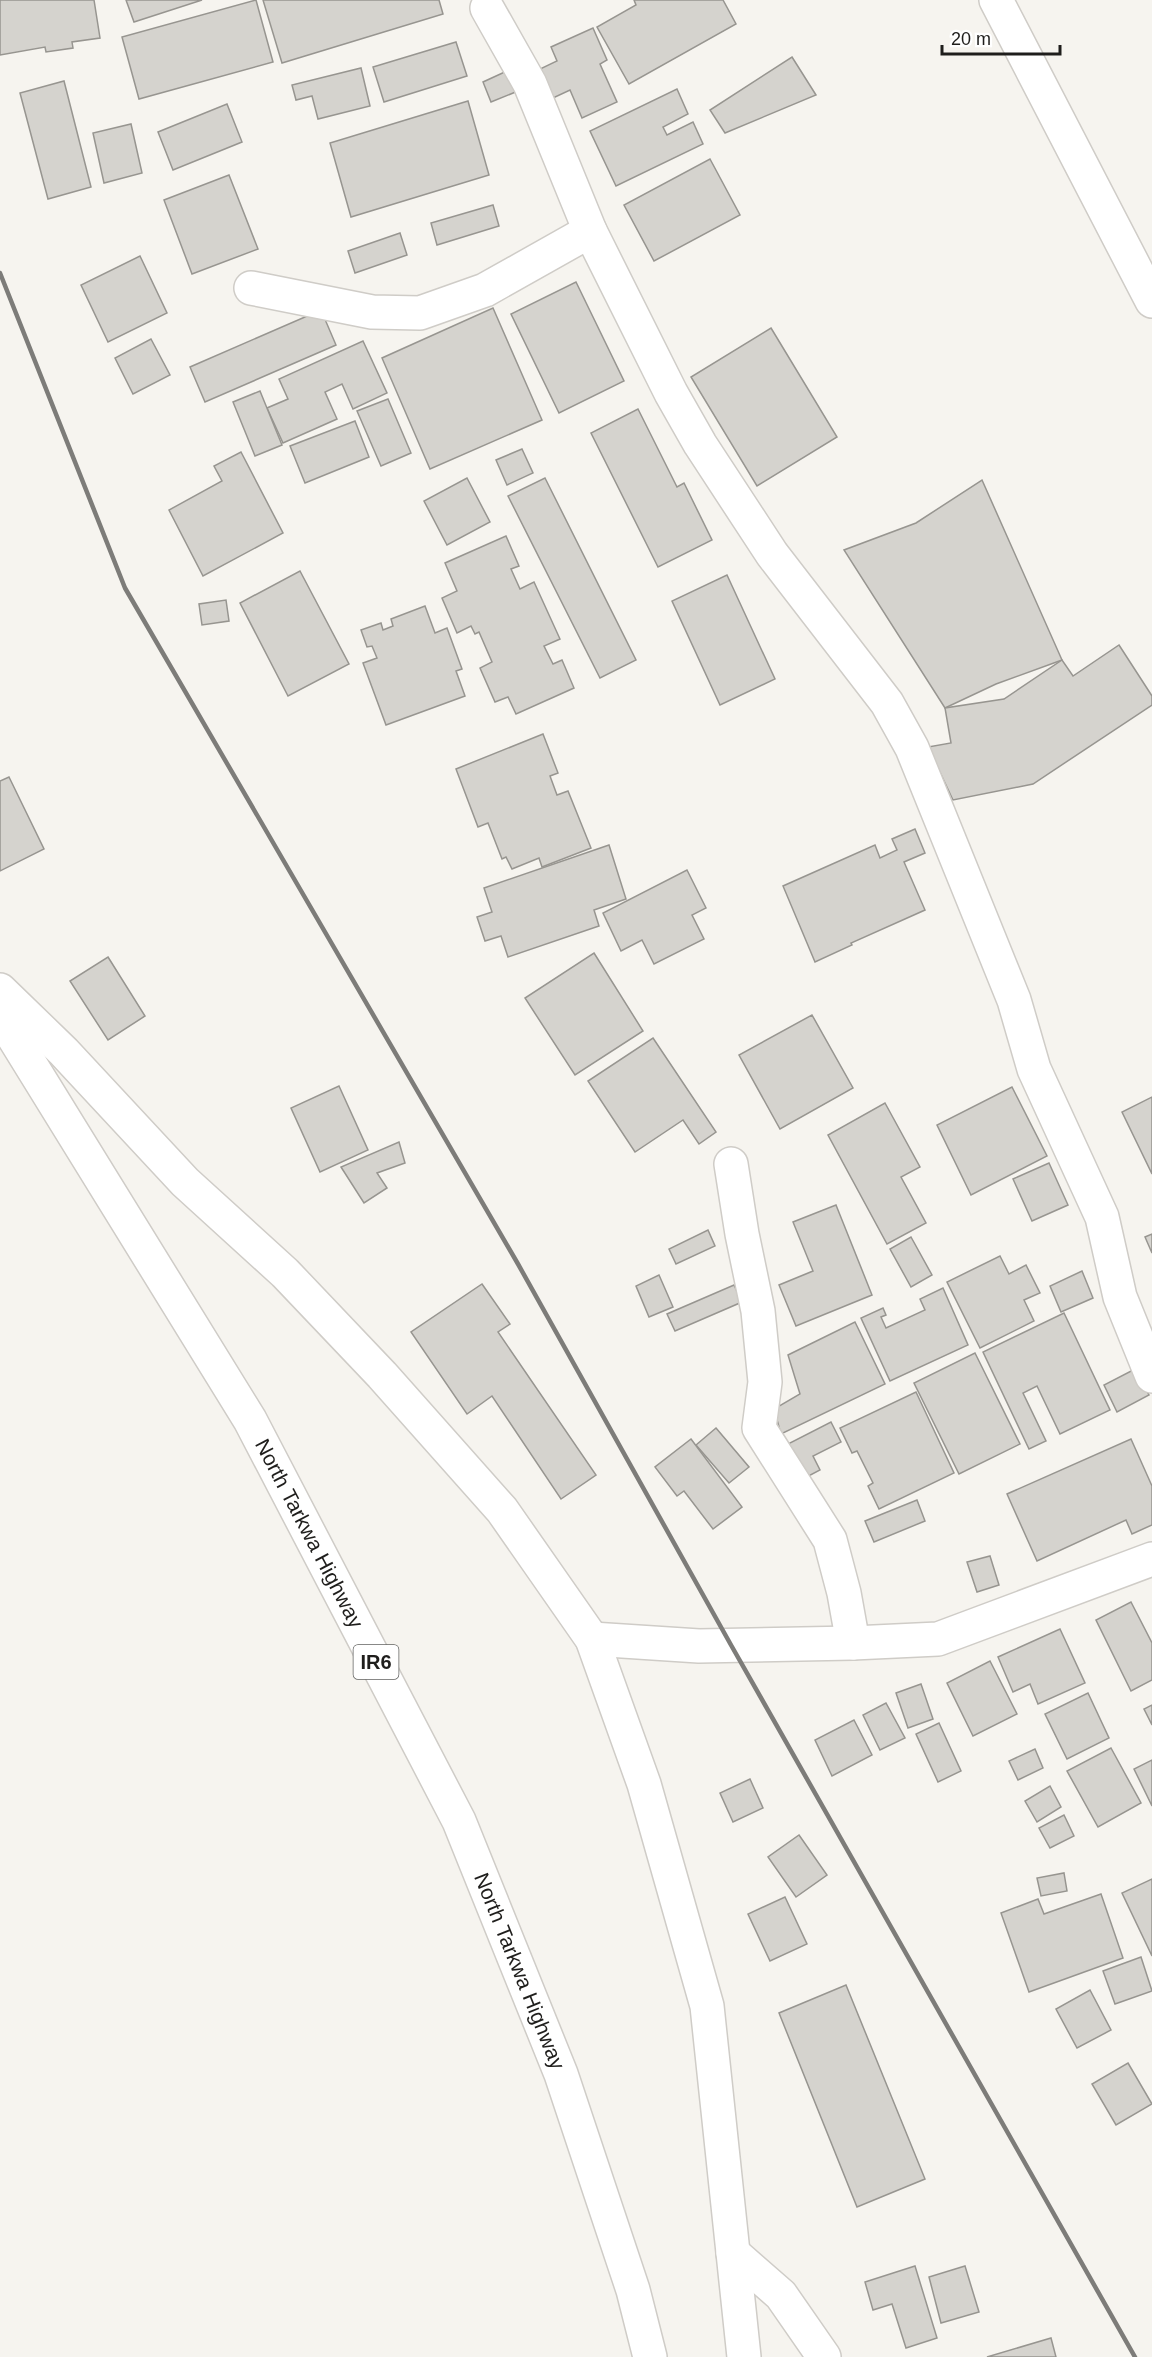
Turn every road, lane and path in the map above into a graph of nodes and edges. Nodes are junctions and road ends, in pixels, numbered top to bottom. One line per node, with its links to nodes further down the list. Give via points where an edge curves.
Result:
1 (996, 0): 5 (street)
2 (493, 3): 3 (street)
3 (590, 231): 4 (street, via 484,290 420,313 372,312); 9 (street, via 700,444 772,554 887,703 912,748 1014,1000 1034,1070 1102,1217 1120,1296)
4 (251, 288)
5 (1152, 301)
6 (0, 990): 11 (street, via 64,1052 185,1182 285,1273 382,1376 502,1510)
7 (0, 1015): 14 (street, North Tarkwa Highway / IR6, via 250,1420 459,1821 561,2074 633,2290)
8 (731, 1164): 12 (street, via 758,1311 765,1382 759,1428 830,1540)
9 (1152, 1376)
10 (1152, 1559): 12 (street, via 938,1639)
11 (592, 1639): 12 (street, via 699,1646); 13 (street, via 644,1784 707,2006)
12 (853, 1643)
13 (732, 2253): 15 (street); 16 (street, via 781,2295)
14 (650, 2357)
15 (744, 2357)
16 (824, 2357)

